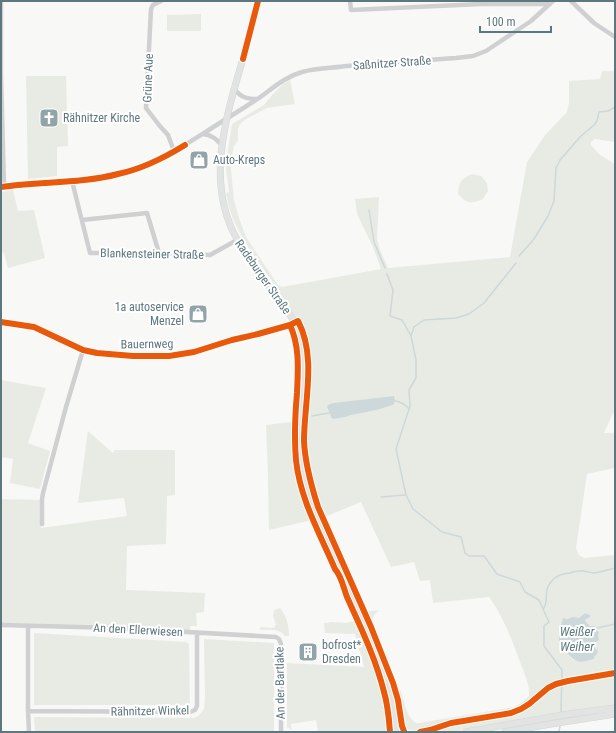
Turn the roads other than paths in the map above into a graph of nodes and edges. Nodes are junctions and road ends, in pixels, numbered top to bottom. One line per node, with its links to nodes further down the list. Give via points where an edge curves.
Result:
1 (1, 1): 8 (street)
2 (161, 1): 14 (street, Grüne Aue, via 151,9 146,108 168,135)
3 (258, 1): 9 (main road, Radeburger Straße)
4 (350, 1): 6 (street, via 351,10)
5 (571, 1): 7 (street, via 594,23)
6 (551, 2): 10 (street, Saßnitzer Straße, via 531,21 478,54 310,70 282,81)
7 (615, 37)
8 (1, 74): 16 (street)
9 (234, 89): 10 (street, via 241,96); 11 (main road, Radeburger Straße)
10 (258, 98): 11 (street, Saßnitzer Straße)
11 (227, 119): 12 (street, Saßnitzer Straße); 13 (main road, Radeburger Straße)
12 (203, 134): 13 (street, via 214,137); 14 (street, Saßnitzer Straße)
13 (222, 145): 18 (main road, Radeburger Straße, via 222,193 228,219)
14 (174, 152): 15 (street, Saßnitzer Straße, via 126,172)
15 (72, 181): 16 (street, Saßnitzer Straße); 17 (street, Blankensteiner Straße)
16 (3, 186)
17 (82, 220): 19 (street, Blankensteiner Straße, via 90,253); 19 (street, via 147,213)
18 (238, 240): 19 (street, Blankensteiner Straße, via 210,255); 21 (main road, Radeburger Straße)
19 (159, 253)
20 (1, 322): 22 (street, Bauernweg, via 34,327)
21 (294, 323): 22 (street, Bauernweg, via 194,352 169,356 133,356); 33 (main road, Radeburger Straße, via 298,330 304,362 300,438 303,474 314,507 385,673 393,701)
22 (83, 350): 23 (street, via 43,493)
23 (42, 524)
24 (1, 626): 25 (street, An den Ellerwiesen)
25 (28, 626): 26 (street, An den Ellerwiesen); 29 (street)
26 (198, 633): 27 (street, An den Ellerwiesen); 29 (street, Rähnitzer Winkel, via 195,710)
27 (276, 637): 32 (street, An der Bartlake, via 281,644)
28 (615, 708): 34 (main road)
29 (28, 711): 31 (street)
30 (615, 714): 35 (main road)
31 (29, 732)
32 (281, 732)
33 (396, 732)
34 (466, 732)
35 (505, 732)

